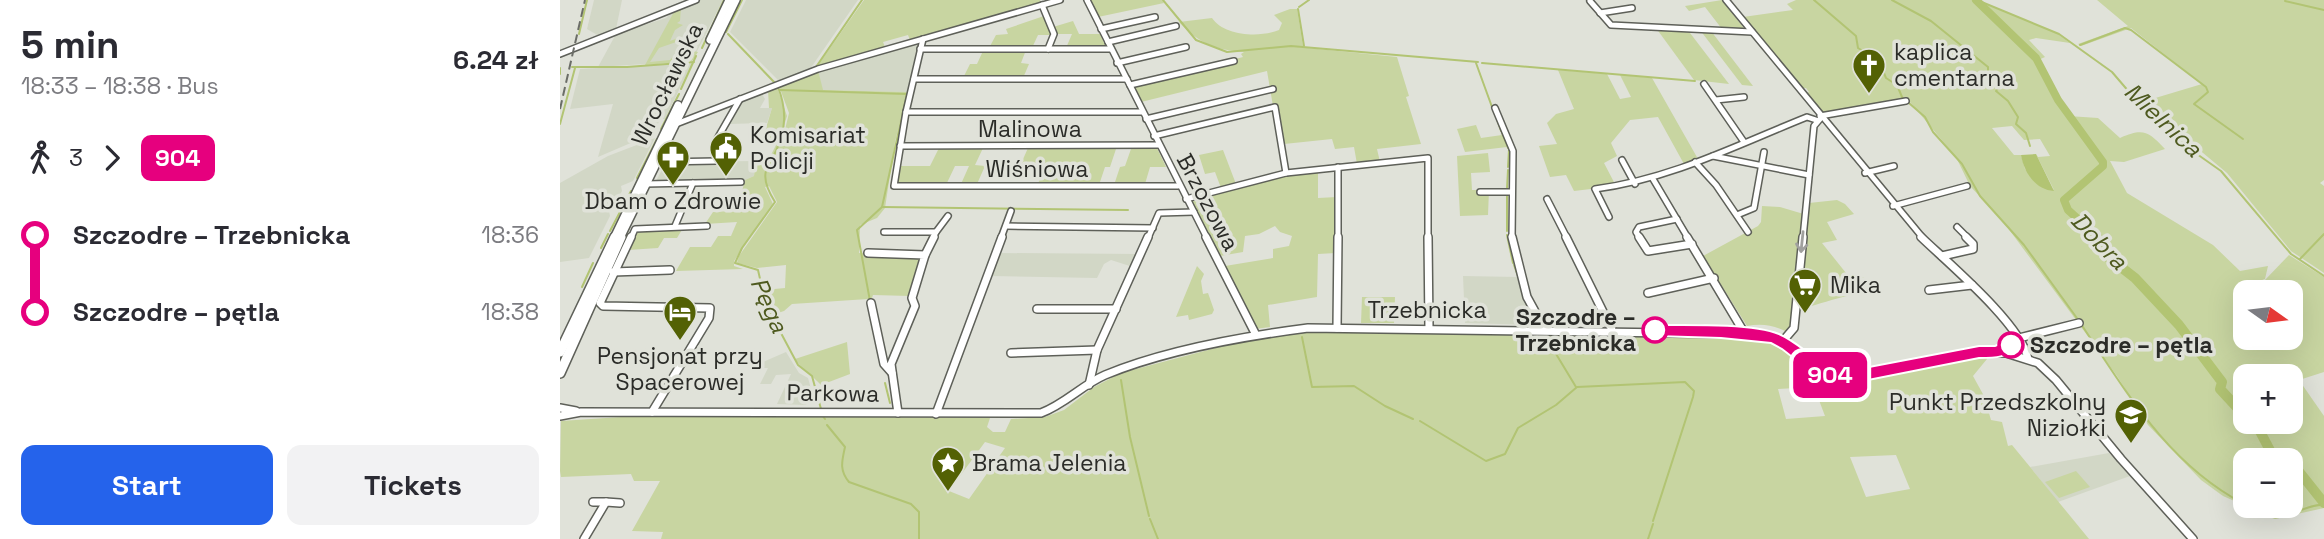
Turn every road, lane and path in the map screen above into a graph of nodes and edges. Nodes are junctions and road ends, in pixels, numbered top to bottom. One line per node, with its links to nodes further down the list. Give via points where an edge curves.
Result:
1 (696, 0): 21 (street)
2 (729, 0): 58 (main road, Wrocławska)
3 (736, 0): 37 (main road, Wrocławska)
4 (1060, 0): 8 (street)
5 (1087, 0): 13 (street, Brzozowa)
6 (1726, 0): 14 (street)
7 (1590, 1): 10 (street)
8 (1042, 5): 15 (street); 19 (street, via 1054,34)
9 (1632, 8): 10 (street)
10 (1600, 13): 14 (street, via 1611,25)
11 (1155, 17): 13 (street)
12 (1176, 26): 16 (street)
13 (1101, 29): 16 (street, Brzozowa)
14 (1751, 31): 35 (street)
15 (923, 38): 18 (street); 29 (street, via 818,69)
16 (1108, 42): 20 (street, Brzozowa)
17 (1186, 47): 23 (street)
18 (920, 49): 19 (street); 24 (street)
19 (1048, 49): 20 (street)
20 (1111, 49): 23 (street, Brzozowa)
21 (560, 54)
22 (1234, 61): 25 (street)
23 (1117, 63): 25 (street, Brzozowa)
24 (914, 79): 25 (street); 34 (street)
25 (1128, 82): 33 (street, Brzozowa)
26 (1704, 84): 30 (street)
27 (1273, 89): 36 (street)
28 (1744, 97): 30 (street)
29 (740, 99): 37 (street); 39 (street)
30 (1716, 100): 40 (street)
31 (1906, 101): 35 (street)
32 (1495, 108): 63 (street, via 1513,151)
33 (1142, 111): 34 (street); 36 (street, Brzozowa)
34 (906, 112): 42 (street)
35 (1820, 118): 40 (street, via 1807,117); 53 (street); 54 (street)
36 (1146, 119): 38 (street, Brzozowa)
37 (676, 124): 47 (main road, Wrocławska)
38 (1154, 136): 41 (street, Brzozowa); 52 (street, via 1275,107)
39 (718, 139)
40 (1744, 142): 44 (street)
41 (1159, 145): 42 (street, Malinowa); 60 (street, Brzozowa)
42 (900, 146): 60 (street, Wiśniowa, via 892,185 896,186)
43 (1764, 152): 49 (street)
44 (1711, 156): 48 (street); 49 (street)
45 (1622, 160): 59 (street)
46 (718, 161): 47 (street, Wrocławska)
47 (659, 162): 58 (main road, Wrocławska)
48 (1695, 162): 55 (street); 70 (street)
49 (1761, 166): 54 (street); 70 (street, via 1754,208)
50 (1894, 166): 53 (street)
51 (1338, 167): 52 (street); 95 (street); 96 (street, via 1428,158)
52 (1286, 173): 64 (street)
53 (1866, 173): 66 (street)
54 (1809, 175): 102 (street, one-way to 102, via 1793,332)
55 (1653, 179): 59 (street); 72 (street)
56 (741, 182): 57 (street, Wrocławska)
57 (693, 183): 58 (street, Wrocławska); 73 (street)
58 (644, 184): 104 (main road, Wrocławska); 107 (main road, Wrocławska)
59 (1635, 184): 71 (street, via 1595,189)
60 (1178, 186): 64 (street, Brzozowa)
61 (1967, 186): 66 (street)
62 (1480, 192): 63 (street)
63 (1511, 192): 97 (street, via 1515,253 1527,297)
64 (1186, 198): 68 (street, Brzozowa)
65 (1547, 199): 98 (street)
66 (1893, 206): 84 (street)
67 (1011, 211): 75 (street)
68 (1194, 212): 77 (street, via 1159,213); 100 (street, Brzozowa)
69 (948, 215): 79 (street)
70 (1737, 215): 80 (street)
71 (1609, 217)
72 (1677, 219): 81 (street); 81 (street, via 1639,227 1636,232 1645,249 1653,252)
73 (675, 226): 74 (street); 86 (street, via 635,229)
74 (707, 226)
75 (1006, 226): 77 (street); 115 (street)
76 (1957, 227): 84 (street, via 1973,249)
77 (1153, 228): 93 (street)
78 (884, 232): 79 (street)
79 (936, 232): 83 (street)
80 (1748, 232)
81 (1692, 244): 87 (street)
82 (868, 253): 83 (street)
83 (925, 255): 108 (street, via 912,298 915,306 891,364)
84 (1942, 256): 88 (street)
85 (670, 270): 86 (street)
86 (613, 272): 113 (street, via 601,305 710,308 709,317)
87 (1714, 278): 90 (street); 99 (street)
88 (1972, 285): 89 (street); 101 (street)
89 (1929, 290)
90 (1648, 293)
91 (871, 303): 108 (street, via 884,364)
92 (1037, 309): 93 (street)
93 (1116, 309): 103 (street)
94 (2078, 323): 101 (street)
95 (1337, 328): 96 (street, Trzebnicka); 100 (street, Trzebnicka)
96 (1429, 329): 97 (street, Trzebnicka)
97 (1545, 330): 98 (street, Trzebnicka)
98 (1612, 330): 99 (street, Trzebnicka)
99 (1745, 334): 102 (street, Trzebnicka)
100 (1256, 335): 109 (street, Trzebnicka, via 1128,366)
101 (2019, 338): 106 (street)
102 (1782, 342): 106 (street, Trzebnicka, via 1823,373 1843,378 1979,352)
103 (1097, 351): 105 (street); 109 (street)
104 (560, 352)
105 (1012, 354)
106 (2028, 359): 121 (street, Trzebnicka, via 2047,368)
107 (560, 373)
108 (892, 373): 114 (street)
109 (1089, 385): 110 (street, Trzebnicka)
110 (1079, 393): 115 (street, Parkowa, via 1041,413)
111 (560, 408): 112 (street, Parkowa)
112 (581, 412): 113 (street, Parkowa); 116 (street, Parkowa)
113 (652, 412): 114 (street, Parkowa)
114 (898, 413): 115 (street, Parkowa)
115 (936, 414)
116 (560, 416)
117 (593, 502): 118 (street)
118 (606, 502): 119 (street); 120 (street)
119 (621, 503)
120 (584, 539)
121 (2193, 539)

